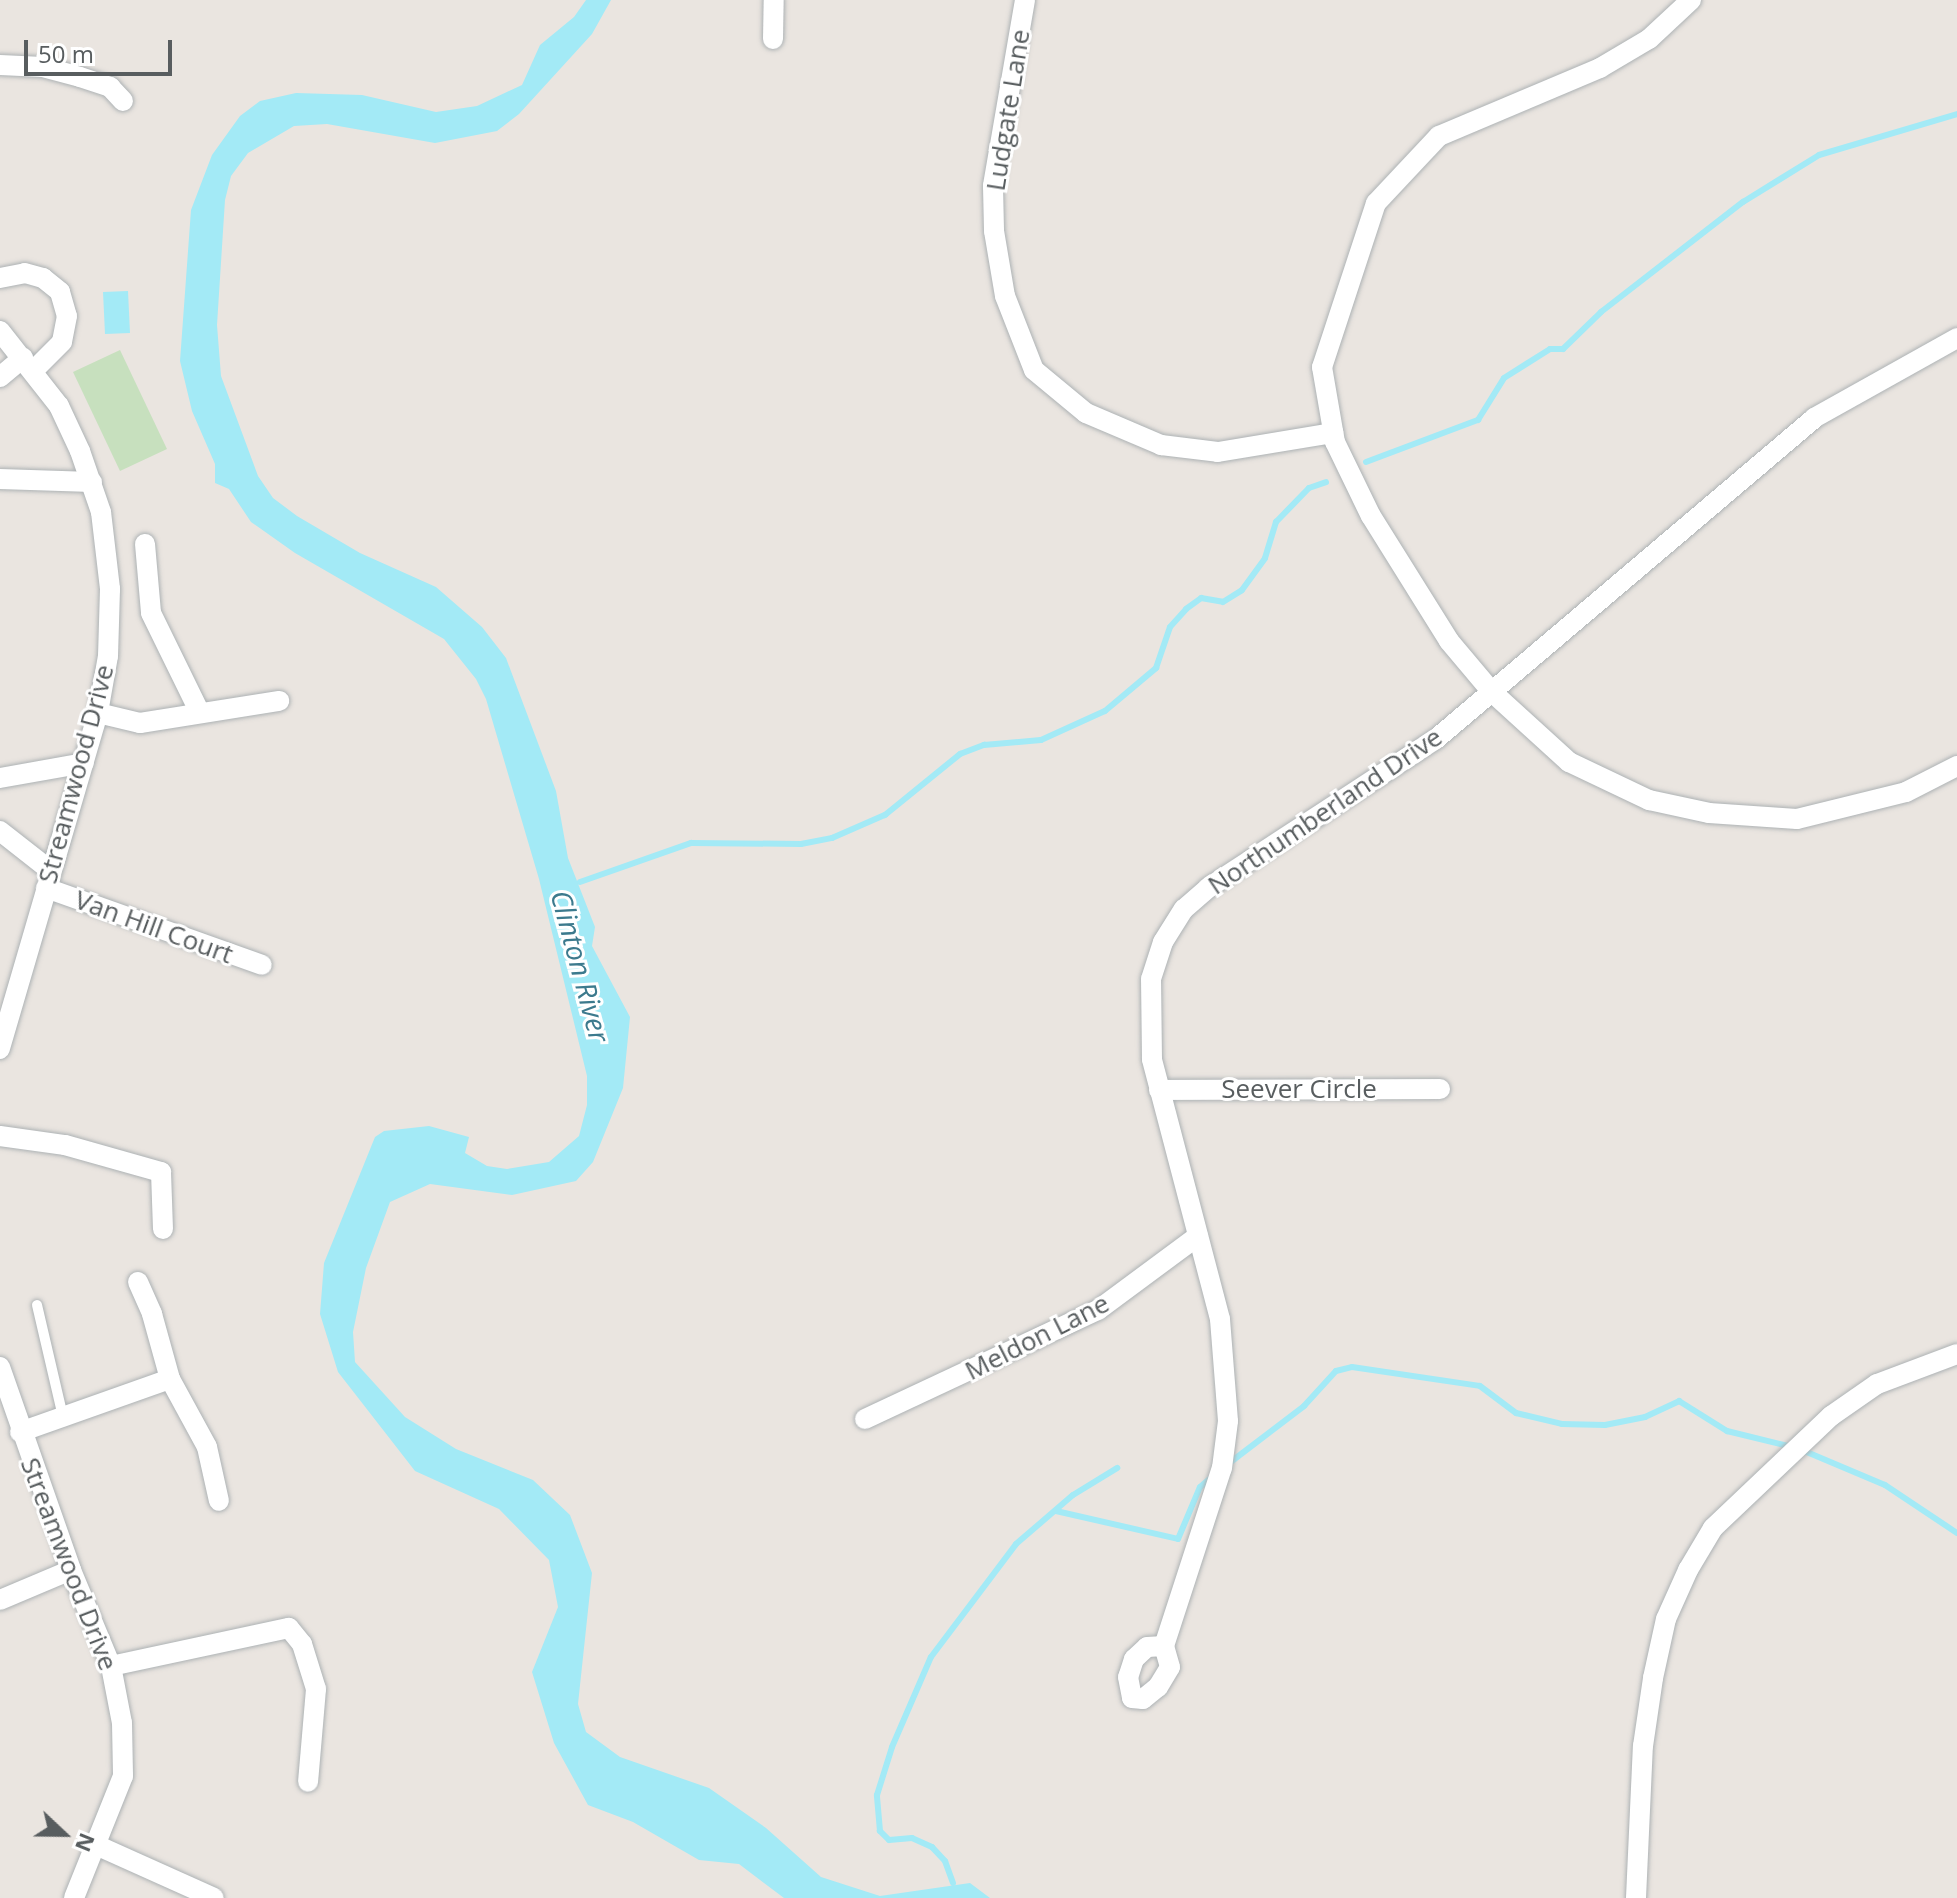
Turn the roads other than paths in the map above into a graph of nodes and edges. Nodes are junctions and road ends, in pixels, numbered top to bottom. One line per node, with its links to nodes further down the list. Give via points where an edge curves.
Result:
1 (774, 0): 4 (street)
2 (1025, 0): 12 (street, Ludgate Lane, via 993,201 1005,296 1034,370 1086,413 1161,445 1218,452)
3 (1691, 0): 12 (street, via 1649,39 1600,68 1439,136 1410,161 1376,203 1334,316 1322,367)
4 (773, 39)
5 (0, 65): 6 (street, via 43,67 80,77 110,87)
6 (123, 101)
7 (0, 278): 10 (street, via 25,273 43,278 60,292 67,316 62,342)
8 (0, 331): 10 (street, Streamwood Drive)
9 (1957, 338): 16 (street, Northumberland Drive, via 1814,418)
10 (28, 364): 11 (street); 14 (street, Streamwood Drive, via 59,406)
11 (0, 377)
12 (1333, 433): 16 (street, via 1371,516 1421,601)
13 (0, 479): 14 (street)
14 (92, 482): 19 (street, Streamwood Drive, via 107,543 110,589 108,656)
15 (145, 544): 18 (street, via 151,613)
16 (1492, 692): 21 (street, via 1569,762 1649,800 1709,813 1810,817 1906,792); 28 (street, Northumberland Drive, via 1379,781 1208,888 1184,909 1163,942 1151,979 1152,1059)
17 (279, 701): 18 (street)
18 (199, 711): 19 (street, via 140,723)
19 (98, 713): 20 (street, Streamwood Drive)
20 (84, 763): 22 (street); 24 (street, Streamwood Drive)
21 (1957, 766)
22 (0, 778)
23 (0, 831): 24 (street, Van Hill Court)
24 (49, 880): 25 (street, Van Hill Court); 26 (street, Streamwood Drive)
25 (262, 965)
26 (0, 1049)
27 (1440, 1089): 28 (street, Seever Circle)
28 (1159, 1090): 31 (street, Northumberland Drive)
29 (0, 1136): 30 (street, via 65,1145 161,1172)
30 (163, 1229)
31 (1198, 1236): 38 (street, Meldon Lane, via 1098,1310); 43 (street, Northumberland Drive, via 1220,1319 1228,1421 1222,1468)
32 (138, 1282): 36 (street)
33 (37, 1305): 37 (lane)
34 (1957, 1354): 49 (street, via 1877,1384 1831,1416 1713,1528 1688,1570 1666,1619 1653,1678 1643,1746)
35 (0, 1367): 39 (street, Streamwood Drive)
36 (170, 1379): 37 (street); 40 (street, via 207,1447)
37 (63, 1417): 39 (street)
38 (865, 1419)
39 (20, 1432): 41 (street, Streamwood Drive)
40 (219, 1501)
41 (71, 1570): 42 (street); 44 (street, Streamwood Drive)
42 (0, 1600)
43 (1164, 1646)
44 (111, 1666): 45 (street, via 289,1628 302,1644 316,1689); 46 (street, Streamwood Drive, via 122,1723 123,1776)
45 (308, 1782)
46 (96, 1845): 47 (street, Streamwood Drive); 48 (street)
47 (74, 1898)
48 (214, 1898)
49 (1636, 1898)

